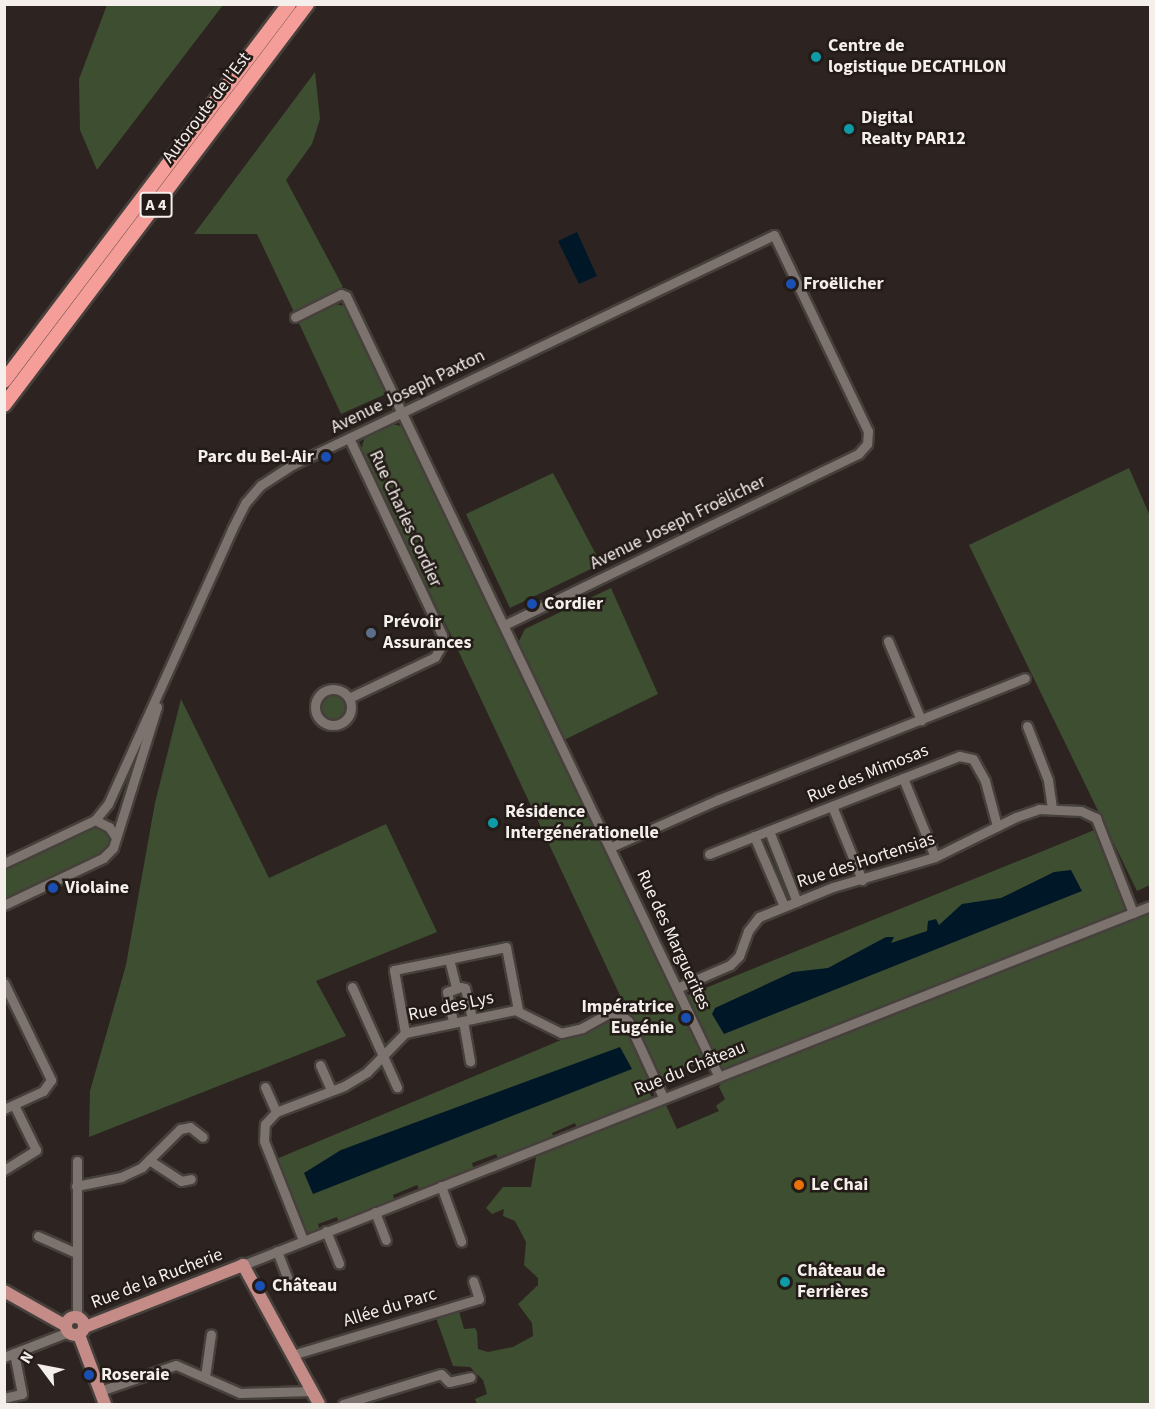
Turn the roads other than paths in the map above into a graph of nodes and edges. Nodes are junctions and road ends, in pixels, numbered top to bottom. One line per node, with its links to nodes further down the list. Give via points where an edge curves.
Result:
1 (289, 4): 5 (highway, Autoroute de l’Est / A 4)
2 (307, 4): 6 (highway, Autoroute de l’Est / A 4)
3 (774, 235): 7 (street, Avenue Joseph Paxton); 9 (street, Avenue Joseph Froëlicher, via 868,431 867,444 858,454)
4 (295, 317): 7 (street, via 341,294 346,296)
5 (4, 381)
6 (4, 405)
7 (402, 413): 8 (street, Avenue Joseph Paxton); 9 (street)
8 (349, 438): 12 (street, Avenue Joseph Paxton, via 283,470 246,502); 13 (street, Rue Charles Cordier, via 442,635 442,643 435,657)
9 (504, 625): 24 (street, Rue des Marguerites)
10 (888, 641): 14 (street)
11 (1025, 678): 14 (street)
12 (162, 688): 19 (street, Avenue Joseph Paxton, via 108,804); 22 (street, Avenue Joseph Paxton)
13 (349, 699)
14 (921, 720): 24 (street, via 717,800)
15 (1027, 726): 18 (street, via 1048,780)
16 (903, 778): 17 (street, Rue des Mimosas); 20 (street, Rue des Mimosas, via 959,756 970,757 985,781); 26 (street)
17 (832, 806): 21 (street, Rue des Mimosas); 28 (street)
18 (1052, 809): 20 (street, Rue des Hortensias, via 1024,814); 33 (street, Rue des Hortensias, via 1081,811 1096,818)
19 (95, 820): 22 (street, via 109,827); 27 (street, Avenue Joseph Paxton)
20 (997, 826): 26 (street, Rue des Hortensias)
21 (768, 831): 23 (street, Rue des Mimosas); 29 (street)
22 (115, 836): 30 (street, Avenue Joseph Paxton, via 113,848 103,858)
23 (754, 836): 25 (street, Rue des Mimosas); 31 (street)
24 (611, 847): 38 (street, Rue des Marguerites)
25 (709, 854)
26 (935, 857): 28 (street, Rue des Hortensias)
27 (4, 864)
28 (862, 880): 29 (street, Rue des Hortensias)
29 (796, 902): 31 (street, Rue des Hortensias)
30 (4, 905)
31 (784, 906): 38 (street, Rue des Hortensias, via 752,924 739,956 729,965)
32 (1150, 906): 33 (street, Rue du Château)
33 (1133, 913): 45 (street, Rue du Château)
34 (449, 959): 37 (street); 39 (street, via 506,947); 41 (street, via 394,970)
35 (4, 983): 50 (street, via 50,1075 50,1084)
36 (352, 987): 42 (street)
37 (456, 988): 40 (street, via 465,988); 40 (street, via 447,992)
38 (677, 988): 45 (street, Rue des Marguerites)
39 (518, 1010): 40 (street, Rue des Lys); 49 (street, Rue des Lys, via 561,1033 582,1028 605,1010 621,1015 628,1021)
40 (463, 1021): 41 (street, Rue des Lys); 43 (street)
41 (405, 1033): 42 (street, Rue des Lys)
42 (382, 1060): 47 (street); 48 (street, Rue des Lys)
43 (471, 1061)
44 (320, 1065): 48 (street)
45 (717, 1075): 49 (street, Rue du Château)
46 (265, 1087): 52 (street)
47 (397, 1087)
48 (331, 1090): 52 (street, Rue des Lys)
49 (663, 1097): 59 (street, Rue du Château)
50 (14, 1105): 51 (street); 56 (street, via 36,1150)
51 (4, 1109)
52 (276, 1112): 63 (street, via 265,1124 264,1141)
53 (203, 1137): 54 (street, via 190,1127 180,1129)
54 (149, 1160): 57 (street, via 182,1181); 58 (street, via 121,1177)
55 (77, 1161): 58 (street)
56 (4, 1170)
57 (191, 1179)
58 (76, 1186): 67 (street)
59 (441, 1186): 60 (street, Rue du Château); 65 (street)
60 (375, 1212): 61 (street, Rue du Château); 64 (street)
61 (326, 1231): 63 (street, Rue du Château); 68 (street)
62 (38, 1236): 67 (street)
63 (303, 1240): 66 (street, Rue du Château)
64 (386, 1240)
65 (461, 1241)
66 (277, 1251): 69 (street, Rue du Château); 71 (street)
67 (74, 1252): 74 (street)
68 (339, 1263)
69 (243, 1264): 74 (main road, Rue de la Rucherie); 78 (main road)
70 (473, 1281): 78 (street, Allée du Parc, via 479,1299)
71 (289, 1282)
72 (4, 1291): 73 (main road)
73 (51, 1318): 74 (main road); 76 (street, via 55,1325)
74 (75, 1327): 76 (street); 82 (main road)
75 (211, 1334): 80 (street)
76 (50, 1339): 77 (street)
77 (14, 1353): 79 (street); 85 (street, via 22,1394)
78 (292, 1355): 83 (main road)
79 (4, 1357)
80 (205, 1377): 82 (street, via 176,1365); 84 (street)
81 (470, 1377): 89 (street, via 449,1382 441,1374)
82 (100, 1391): 86 (main road)
83 (312, 1391): 84 (street); 88 (main road)
84 (240, 1393): 87 (street)
85 (4, 1398)
86 (105, 1404)
87 (240, 1404)
88 (319, 1404)
89 (343, 1404)

